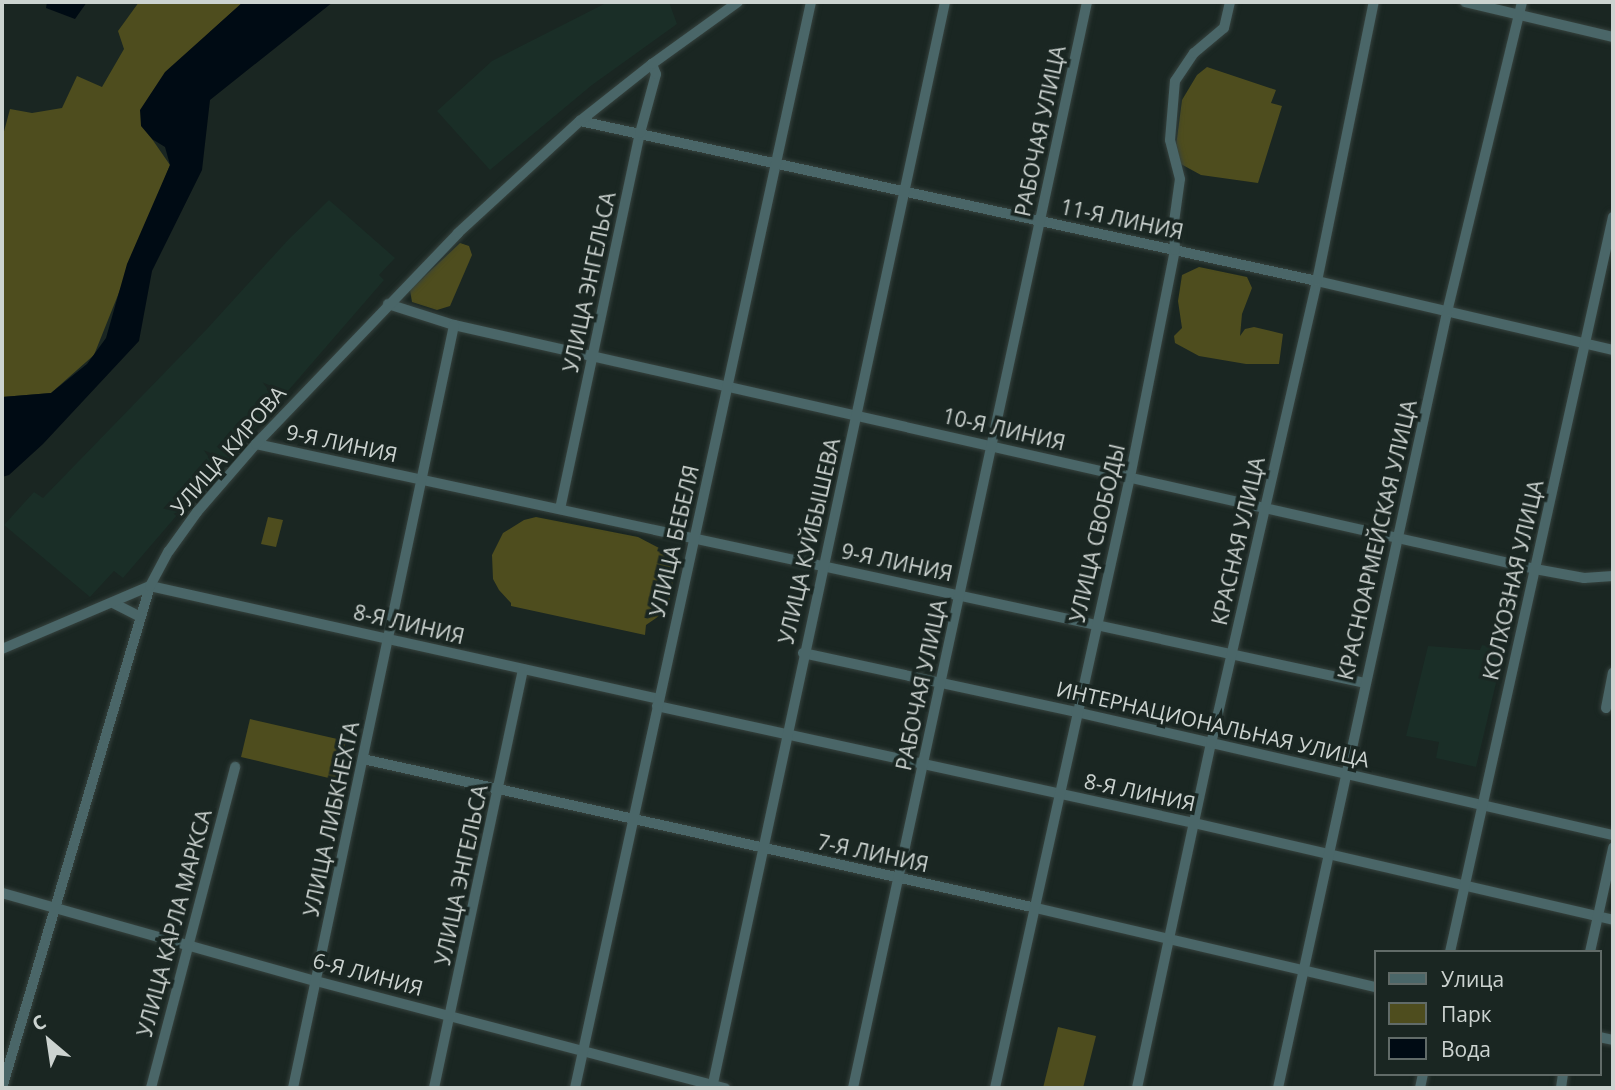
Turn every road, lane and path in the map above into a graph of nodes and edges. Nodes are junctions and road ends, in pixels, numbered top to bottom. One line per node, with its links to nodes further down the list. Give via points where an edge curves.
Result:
1 (738, 2): 11 (street, УЛИЦА КИРОВА)
2 (811, 2): 14 (street, УЛИЦА БЕБЕЛЯ)
3 (945, 2): 15 (street, УЛИЦА КУЙБЫШЕВА)
4 (1087, 2): 17 (street, РАБОЧАЯ УЛИЦА)
5 (1230, 2): 18 (street, УЛИЦА СВОБОДЫ, via 1224,28 1194,53 1175,81 1170,140 1180,179)
6 (1374, 2): 19 (street, КРАСНАЯ УЛИЦА)
7 (1465, 2): 9 (street)
8 (1522, 2): 9 (street, КРАСНОАРМЕЙСКАЯ УЛИЦА)
9 (1519, 14): 10 (street); 21 (street, КРАСНОАРМЕЙСКАЯ УЛИЦА)
10 (1613, 37)
11 (652, 64): 12 (street, УЛИЦА КИРОВА); 13 (street, УЛИЦА ЭНГЕЛЬСА, via 656,74)
12 (580, 121): 13 (street, 11-Я ЛИНИЯ); 20 (street, УЛИЦА КИРОВА)
13 (640, 133): 14 (street, 11-Я ЛИНИЯ); 25 (street, УЛИЦА ЭНГЕЛЬСА)
14 (777, 161): 15 (street, 11-Я ЛИНИЯ); 26 (street, УЛИЦА БЕБЕЛЯ)
15 (905, 191): 17 (street, 11-Я ЛИНИЯ); 27 (street, УЛИЦА КУЙБЫШЕВА)
16 (1613, 217): 23 (street, КОЛХОЗНАЯ УЛИЦА)
17 (1040, 221): 18 (street, 11-Я ЛИНИЯ); 29 (street, РАБОЧАЯ УЛИЦА)
18 (1175, 250): 19 (street, 11-Я ЛИНИЯ); 31 (street, УЛИЦА СВОБОДЫ)
19 (1317, 281): 21 (street, 11-Я ЛИНИЯ); 32 (street, КРАСНАЯ УЛИЦА)
20 (388, 304): 22 (street, 10-Я ЛИНИЯ); 28 (street, УЛИЦА КИРОВА)
21 (1447, 312): 23 (street, 11-Я ЛИНИЯ); 35 (street, КРАСНОАРМЕЙСКАЯ УЛИЦА)
22 (454, 325): 25 (street, 10-Я ЛИНИЯ); 30 (street)
23 (1586, 344): 24 (street, 11-Я ЛИНИЯ); 37 (street, КОЛХОЗНАЯ УЛИЦА)
24 (1613, 350)
25 (593, 356): 26 (street, 10-Я ЛИНИЯ); 33 (street, УЛИЦА ЭНГЕЛЬСА)
26 (728, 385): 27 (street, 10-Я ЛИНИЯ); 34 (street, УЛИЦА БЕБЕЛЯ)
27 (857, 415): 29 (street, 10-Я ЛИНИЯ); 36 (street, УЛИЦА КУЙБЫШЕВА)
28 (256, 444): 30 (street, 9-Я ЛИНИЯ); 39 (street, УЛИЦА КИРОВА, via 197,512)
29 (992, 447): 31 (street, 10-Я ЛИНИЯ); 40 (street, РАБОЧАЯ УЛИЦА)
30 (423, 476): 33 (street, 9-Я ЛИНИЯ); 44 (street, УЛИЦА ЛИБКНЕХТА)
31 (1130, 477): 32 (street, 10-Я ЛИНИЯ); 43 (street, УЛИЦА СВОБОДЫ)
32 (1265, 507): 35 (street, 10-Я ЛИНИЯ); 47 (street, КРАСНАЯ УЛИЦА)
33 (560, 509): 34 (street, 9-Я ЛИНИЯ)
34 (694, 537): 36 (street, 9-Я ЛИНИЯ); 52 (street, УЛИЦА БЕБЕЛЯ)
35 (1398, 538): 37 (street, 10-Я ЛИНИЯ); 51 (street, КРАСНОАРМЕЙСКАЯ УЛИЦА)
36 (823, 565): 40 (street, 9-Я ЛИНИЯ); 46 (street, УЛИЦА КУЙБЫШЕВА)
37 (1535, 569): 38 (street, 10-Я ЛИНИЯ, via 1584,578); 63 (street, КОЛХОЗНАЯ УЛИЦА)
38 (1613, 576)
39 (150, 586): 41 (street); 42 (street, УЛИЦА КИРОВА); 44 (street, 8-Я ЛИНИЯ)
40 (960, 595): 43 (street, 9-Я ЛИНИЯ); 50 (street, РАБОЧАЯ УЛИЦА)
41 (113, 603): 42 (street); 45 (street)
42 (141, 617): 73 (street, УЛИЦА КИРОВА)
43 (1097, 624): 47 (street, 9-Я ЛИНИЯ); 54 (street, УЛИЦА СВОБОДЫ)
44 (388, 639): 48 (street, 8-Я ЛИНИЯ); 57 (street, УЛИЦА ЛИБКНЕХТА)
45 (2, 649)
46 (803, 653): 50 (street, ИНТЕРНАЦИОНАЛЬНАЯ УЛИЦА); 55 (street, УЛИЦА КУЙБЫШЕВА)
47 (1232, 654): 51 (street, 9-Я ЛИНИЯ); 56 (street, КРАСНАЯ УЛИЦА)
48 (523, 669): 52 (street, 8-Я ЛИНИЯ); 61 (street, УЛИЦА ЭНГЕЛЬСА)
49 (1613, 673): 53 (street)
50 (940, 682): 54 (street, ИНТЕРНАЦИОНАЛЬНАЯ УЛИЦА); 58 (street, РАБОЧАЯ УЛИЦА)
51 (1365, 683): 60 (street, КРАСНОАРМЕЙСКАЯ УЛИЦА)
52 (658, 702): 55 (street, 8-Я ЛИНИЯ); 64 (street, УЛИЦА БЕБЕЛЯ)
53 (1606, 708)
54 (1076, 712): 56 (street, ИНТЕРНАЦИОНАЛЬНАЯ УЛИЦА); 62 (street, УЛИЦА СВОБОДЫ)
55 (786, 735): 58 (street, 8-Я ЛИНИЯ); 67 (street, УЛИЦА КУЙБЫШЕВА)
56 (1211, 744): 60 (street, ИНТЕРНАЦИОНАЛЬНАЯ УЛИЦА); 65 (street, КРАСНАЯ УЛИЦА)
57 (363, 759): 61 (street, 7-Я ЛИНИЯ); 82 (street, УЛИЦА ЛИБКНЕХТА)
58 (923, 766): 62 (street, 8-Я ЛИНИЯ); 70 (street, РАБОЧАЯ УЛИЦА)
59 (235, 767): 78 (street, УЛИЦА КАРЛА МАРКСА)
60 (1344, 774): 63 (street, ИНТЕРНАЦИОНАЛЬНАЯ УЛИЦА); 69 (street, КРАСНОАРМЕЙСКАЯ УЛИЦА)
61 (500, 790): 64 (street, 7-Я ЛИНИЯ); 84 (street, УЛИЦА ЭНГЕЛЬСА)
62 (1059, 795): 65 (street, 8-Я ЛИНИЯ); 74 (street, УЛИЦА СВОБОДЫ)
63 (1482, 806): 66 (street, ИНТЕРНАЦИОНАЛЬНАЯ УЛИЦА); 71 (street, КОЛХОЗНАЯ УЛИЦА)
64 (634, 820): 67 (street, 7-Я ЛИНИЯ); 85 (street, УЛИЦА БЕБЕЛЯ)
65 (1194, 823): 69 (street, 8-Я ЛИНИЯ); 77 (street, КРАСНАЯ УЛИЦА)
66 (1613, 835)
67 (762, 848): 70 (street, 7-Я ЛИНИЯ); 86 (street, УЛИЦА КУЙБЫШЕВА)
68 (1613, 848): 75 (street)
69 (1328, 855): 71 (street, 8-Я ЛИНИЯ); 81 (street, КРАСНОАРМЕЙСКАЯ УЛИЦА)
70 (899, 878): 74 (street, 7-Я ЛИНИЯ); 93 (street, РАБОЧАЯ УЛИЦА)
71 (1465, 884): 75 (street, 8-Я ЛИНИЯ); 79 (street, КОЛХОЗНАЯ УЛИЦА)
72 (2, 893): 73 (street, 6-Я ЛИНИЯ)
73 (55, 908): 78 (street, 6-Я ЛИНИЯ); 87 (street, УЛИЦА КИРОВА)
74 (1036, 908): 77 (street, 7-Я ЛИНИЯ); 94 (street, УЛИЦА СВОБОДЫ)
75 (1598, 916): 76 (street, 8-Я ЛИНИЯ); 80 (street)
76 (1613, 920)
77 (1170, 938): 81 (street, 7-Я ЛИНИЯ); 95 (street, КРАСНАЯ УЛИЦА)
78 (188, 945): 82 (street, 6-Я ЛИНИЯ); 88 (street, УЛИЦА КАРЛА МАРКСА)
79 (1450, 950)
80 (1590, 950)
81 (1304, 970): 83 (street, 7-Я ЛИНИЯ); 96 (street, КРАСНОАРМЕЙСКАЯ УЛИЦА)
82 (316, 981): 84 (street, 6-Я ЛИНИЯ); 89 (street, УЛИЦА ЛИБКНЕХТА)
83 (1374, 986)
84 (450, 1016): 85 (street, 6-Я ЛИНИЯ); 90 (street, УЛИЦА ЭНГЕЛЬСА)
85 (583, 1050): 86 (street, 6-Я ЛИНИЯ); 91 (street, УЛИЦА БЕБЕЛЯ)
86 (712, 1087): 92 (street, 6-Я ЛИНИЯ)
87 (2, 1088)
88 (150, 1088)
89 (293, 1088)
90 (434, 1088)
91 (575, 1088)
92 (725, 1088)
93 (853, 1088)
94 (995, 1088)
95 (1137, 1088)
96 (1278, 1088)

